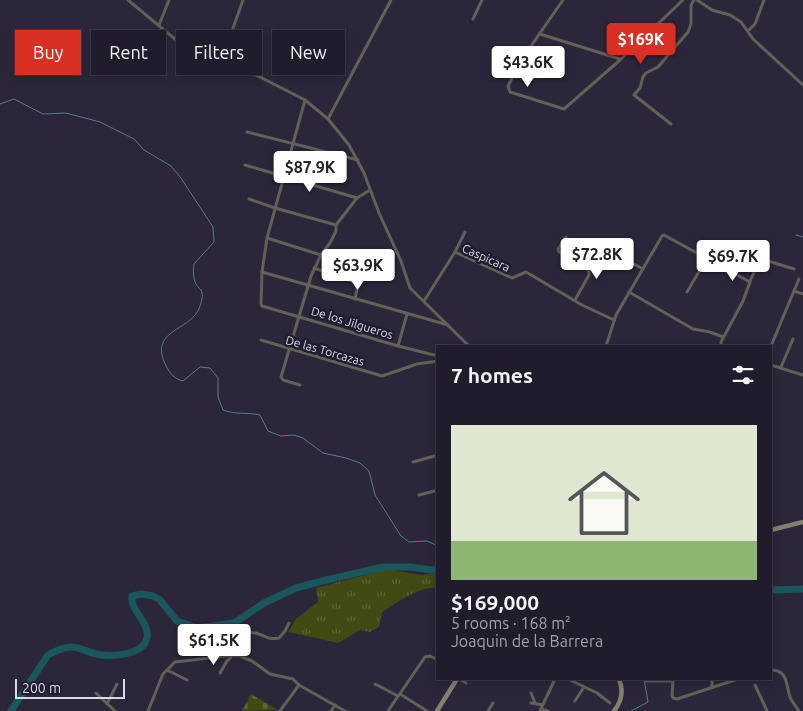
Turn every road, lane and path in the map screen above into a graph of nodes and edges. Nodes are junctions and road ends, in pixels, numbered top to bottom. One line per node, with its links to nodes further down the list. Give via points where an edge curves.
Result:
1 (128, 0): 11 (street)
2 (169, 0): 11 (street)
3 (243, 0): 12 (street)
4 (391, 0): 20 (street)
5 (482, 0): 10 (street)
6 (562, 0): 14 (street)
7 (683, 0): 16 (street)
8 (698, 0): 13 (street, via 712,10 735,17); 21 (street, via 691,5 688,32 658,67 646,73 634,96)
9 (764, 0): 13 (street, via 755,24)
10 (473, 19)
11 (159, 25): 15 (street)
12 (232, 30)
13 (748, 31): 18 (street)
14 (540, 34): 16 (street); 16 (street, via 508,86 510,92 564,109)
15 (176, 40)
16 (620, 60)
17 (256, 75): 19 (street)
18 (803, 85)
19 (305, 100): 20 (street); 23 (street)
20 (328, 119): 24 (street)
21 (671, 124)
22 (247, 132): 23 (street)
23 (293, 144): 24 (street); 26 (street)
24 (358, 160): 27 (street)
25 (245, 165): 26 (street)
26 (284, 176): 28 (street); 30 (street)
27 (370, 190): 28 (street); 54 (street, via 410,288)
28 (357, 198): 31 (street)
29 (249, 199): 30 (street)
30 (275, 208): 31 (street); 34 (street)
31 (336, 225): 38 (street, via 330,243)
32 (465, 232): 37 (street)
33 (566, 237): 40 (street, via 558,251)
34 (267, 238): 38 (street); 44 (street)
35 (593, 248): 40 (street)
36 (610, 251): 42 (street)
37 (455, 252): 53 (street, Caspicara, via 512,278 526,272); 54 (street, Caspicara)
38 (321, 255): 41 (street)
39 (707, 258): 42 (street, via 664,235); 46 (street); 50 (street)
40 (583, 266): 53 (street, via 590,275)
41 (314, 268): 47 (street); 52 (street, via 357,283)
42 (643, 269): 49 (street)
43 (794, 269): 46 (street, via 768,260 758,265)
44 (262, 272): 47 (street); 56 (street, De los Jilgueros, via 262,306)
45 (799, 279): 48 (street)
46 (750, 281): 59 (street)
47 (307, 286): 52 (street); 56 (street)
48 (794, 291): 51 (street); 65 (street)
49 (630, 292): 57 (street); 59 (street, via 693,330)
50 (686, 292)
51 (803, 294)
52 (355, 299): 55 (street)
53 (575, 300): 57 (street, Caspicara)
54 (424, 301): 58 (street)
55 (408, 314): 58 (street); 66 (street)
56 (299, 316): 66 (street, De los Jilgueros); 67 (street)
57 (614, 320): 63 (street)
58 (448, 325): 62 (street)
59 (723, 337): 64 (street)
60 (794, 339): 71 (street)
61 (261, 340): 67 (street, De las Torcazas)
62 (468, 345)
63 (606, 345)
64 (721, 345)
65 (771, 345)
66 (398, 346): 68 (street, De los Jilgueros)
67 (289, 350): 69 (street, De las Torcazas, via 384,376); 73 (street, via 281,377)
68 (436, 356)
69 (436, 361)
70 (772, 365): 71 (street)
71 (781, 368): 72 (street)
72 (803, 375)
73 (300, 385)
74 (436, 456): 75 (street)
75 (412, 462)
76 (436, 491): 77 (street)
77 (419, 496)
78 (803, 522): 79 (street)
79 (772, 530)
80 (289, 623): 82 (street, via 279,638 265,638 252,632 227,638)
81 (233, 656): 82 (street); 86 (street); 100 (street, via 252,661 270,674 293,680)
82 (208, 658): 84 (street, via 175,662)
83 (436, 659): 106 (street, via 427,656)
84 (167, 670): 87 (street); 114 (street)
85 (772, 670): 125 (street, via 783,673)
86 (220, 673)
87 (186, 680)
88 (457, 680): 120 (street)
89 (460, 680): 99 (street)
90 (555, 680): 112 (street)
91 (572, 680): 102 (street)
92 (619, 680): 123 (street, via 622,696)
93 (673, 680): 96 (street); 103 (street, via 672,695 677,699)
94 (712, 680): 103 (street)
95 (735, 680): 103 (street)
96 (646, 681)
97 (116, 684): 110 (street)
98 (374, 684): 106 (street)
99 (466, 684)
100 (299, 685): 111 (street); 115 (street)
101 (755, 685): 124 (street)
102 (584, 686): 107 (street); 109 (street)
103 (712, 687)
104 (531, 693): 112 (street, via 534,703)
105 (96, 694): 110 (street)
106 (399, 695): 118 (street); 119 (street)
107 (575, 701)
108 (493, 703): 121 (street)
109 (610, 703)
110 (107, 704): 113 (street)
111 (335, 705): 116 (street); 117 (street)
112 (542, 708): 122 (street)
113 (115, 711)
114 (148, 711)
115 (280, 711)
116 (331, 711)
117 (345, 711)
118 (388, 711)
119 (427, 711)
120 (437, 711)
121 (488, 711)
122 (548, 711)
123 (614, 711)
124 (767, 711)
125 (799, 711)

